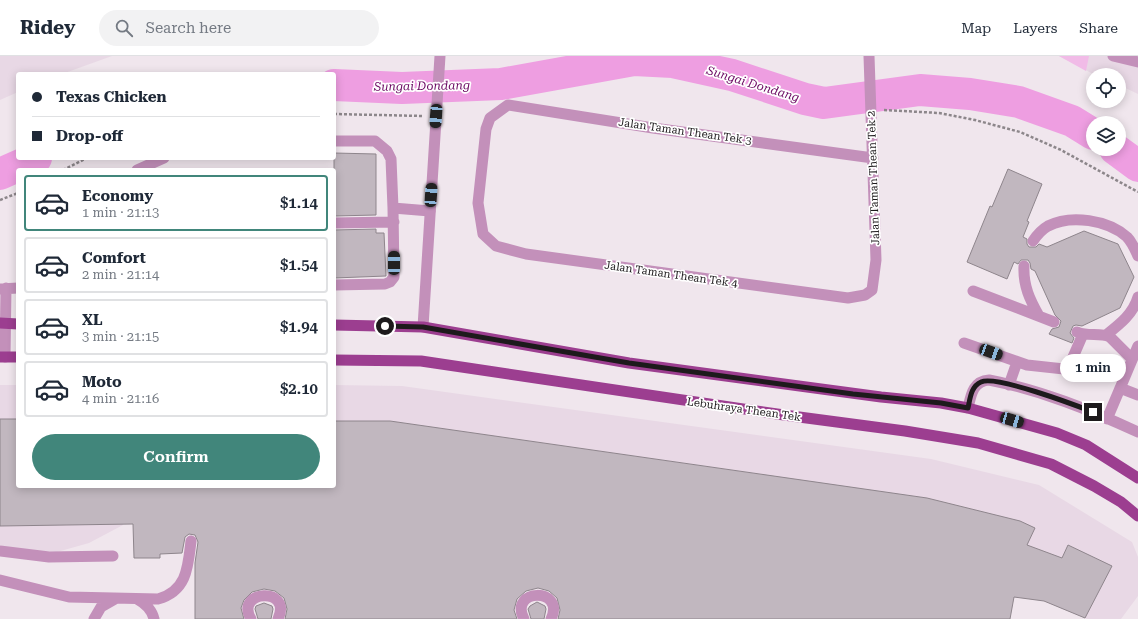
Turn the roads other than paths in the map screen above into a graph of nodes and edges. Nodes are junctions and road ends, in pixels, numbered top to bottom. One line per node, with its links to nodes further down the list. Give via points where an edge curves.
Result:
1 (440, 56): 10 (street)
2 (1113, 56): 4 (street)
3 (869, 59): 6 (street, Jalan Taman Thean Tek 2)
4 (1138, 62)
5 (336, 141): 9 (street, via 375,141 388,151 391,159)
6 (873, 158): 13 (street, Jalan Taman Thean Tek 3, via 508,105 490,118 486,129 478,203); 21 (street, Jalan Taman Thean Tek 2, via 876,260 872,290)
7 (159, 163): 8 (street)
8 (143, 168)
9 (394, 208): 10 (street); 11 (street)
10 (430, 211): 28 (street)
11 (394, 222): 12 (street); 17 (street, via 394,277 390,282)
12 (336, 223)
13 (482, 234): 21 (street, Jalan Taman Thean Tek 4, via 496,246 526,254 848,298)
14 (1032, 241): 15 (street, via 1048,226 1070,220 1083,220 1117,229 1128,238)
15 (1138, 256)
16 (1024, 266): 23 (street, via 1023,279 1028,297)
17 (336, 285)
18 (3, 288): 19 (street); 25 (street)
19 (16, 288)
20 (973, 291): 23 (street)
21 (865, 295)
22 (1138, 297): 29 (street, via 1126,318)
23 (1040, 316): 24 (street)
24 (1054, 322)
25 (2, 323): 26 (main road); 32 (street)
26 (16, 324)
27 (336, 325): 28 (main road)
28 (423, 327): 40 (main road, via 629,363)
29 (1106, 335): 34 (street); 36 (street, via 1080,333 1070,364 1064,369)
30 (964, 343): 36 (street)
31 (1138, 346): 34 (street)
32 (3, 357): 33 (main road)
33 (16, 357)
34 (1132, 359): 38 (street)
35 (336, 360): 44 (main road, Lebuhraya Thean Tek, via 421,361 978,443 1050,464 1094,486)
36 (1017, 362): 37 (street)
37 (1009, 385): 40 (street, via 989,380 980,382 973,390); 41 (street, via 1040,393)
38 (1120, 388): 39 (street); 41 (street)
39 (1138, 395)
40 (968, 408): 43 (main road, via 1057,433 1086,445)
41 (1108, 418): 42 (street)
42 (1138, 432)
43 (1138, 478)
44 (1138, 516)
45 (191, 541): 49 (street, via 187,571 182,582 168,596 158,599)
46 (0, 552): 47 (street, via 49,557)
47 (113, 556)
48 (0, 580): 49 (street, via 69,597)
49 (125, 599): 51 (street, via 143,608)
50 (94, 619): 52 (street, via 101,607 109,601 129,596 147,605)
51 (150, 619)
52 (154, 619)
53 (251, 619): 54 (street, via 248,611 252,601 256,597 266,595 279,603)
54 (278, 619)
55 (524, 619): 56 (street, via 521,611 524,601 528,597 539,595 551,603)
56 (551, 619)

